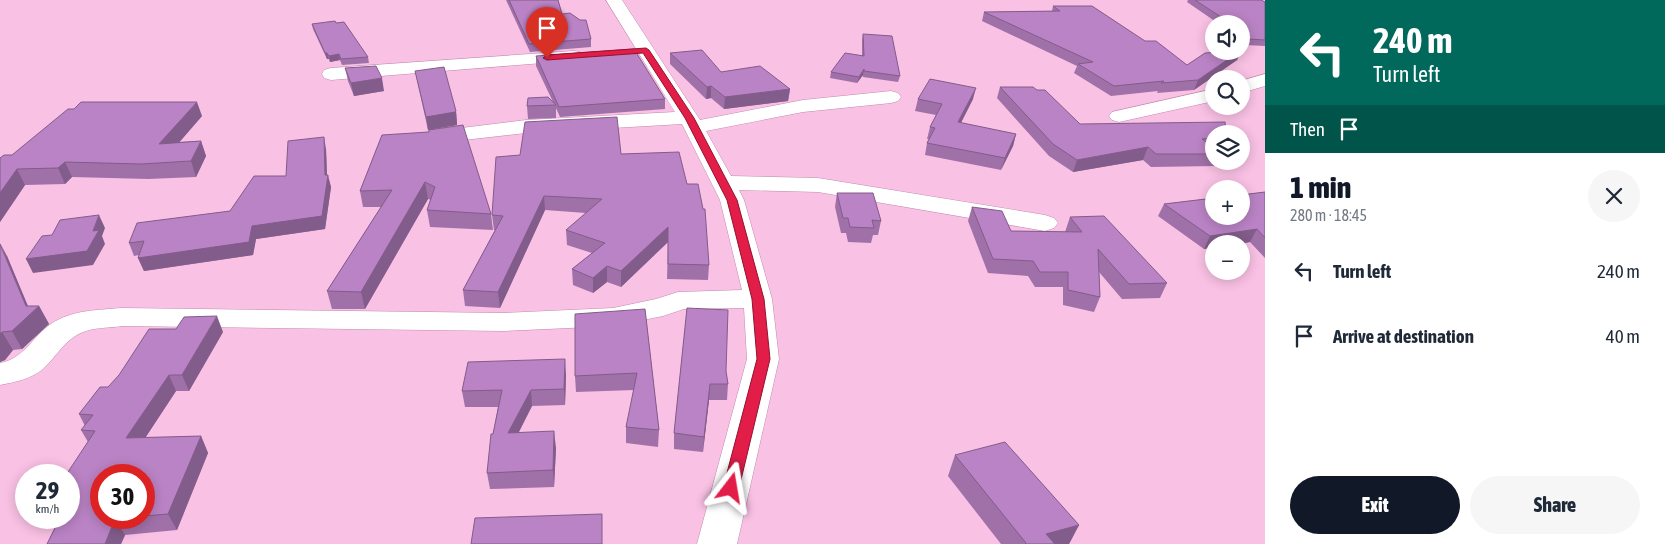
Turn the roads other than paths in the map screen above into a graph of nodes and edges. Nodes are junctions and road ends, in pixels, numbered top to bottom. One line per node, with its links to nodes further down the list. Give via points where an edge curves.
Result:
1 (614, 0): 9 (street, via 630,22 636,51)
2 (586, 55): 3 (street)
3 (331, 74)
4 (1265, 80): 5 (street)
5 (1250, 84)
6 (1205, 97): 8 (street)
7 (891, 98): 9 (street, via 803,106)
8 (1119, 116)
9 (692, 123): 10 (street, via 501,128); 11 (street)
10 (412, 141)
11 (723, 182): 12 (street, via 818,185); 13 (street, via 732,200)
12 (1045, 223)
13 (758, 299): 14 (street, via 694,299 614,317 504,322 122,317 71,326 51,340 32,363 18,372); 15 (street, via 763,359)
14 (0, 374)
15 (717, 544)

